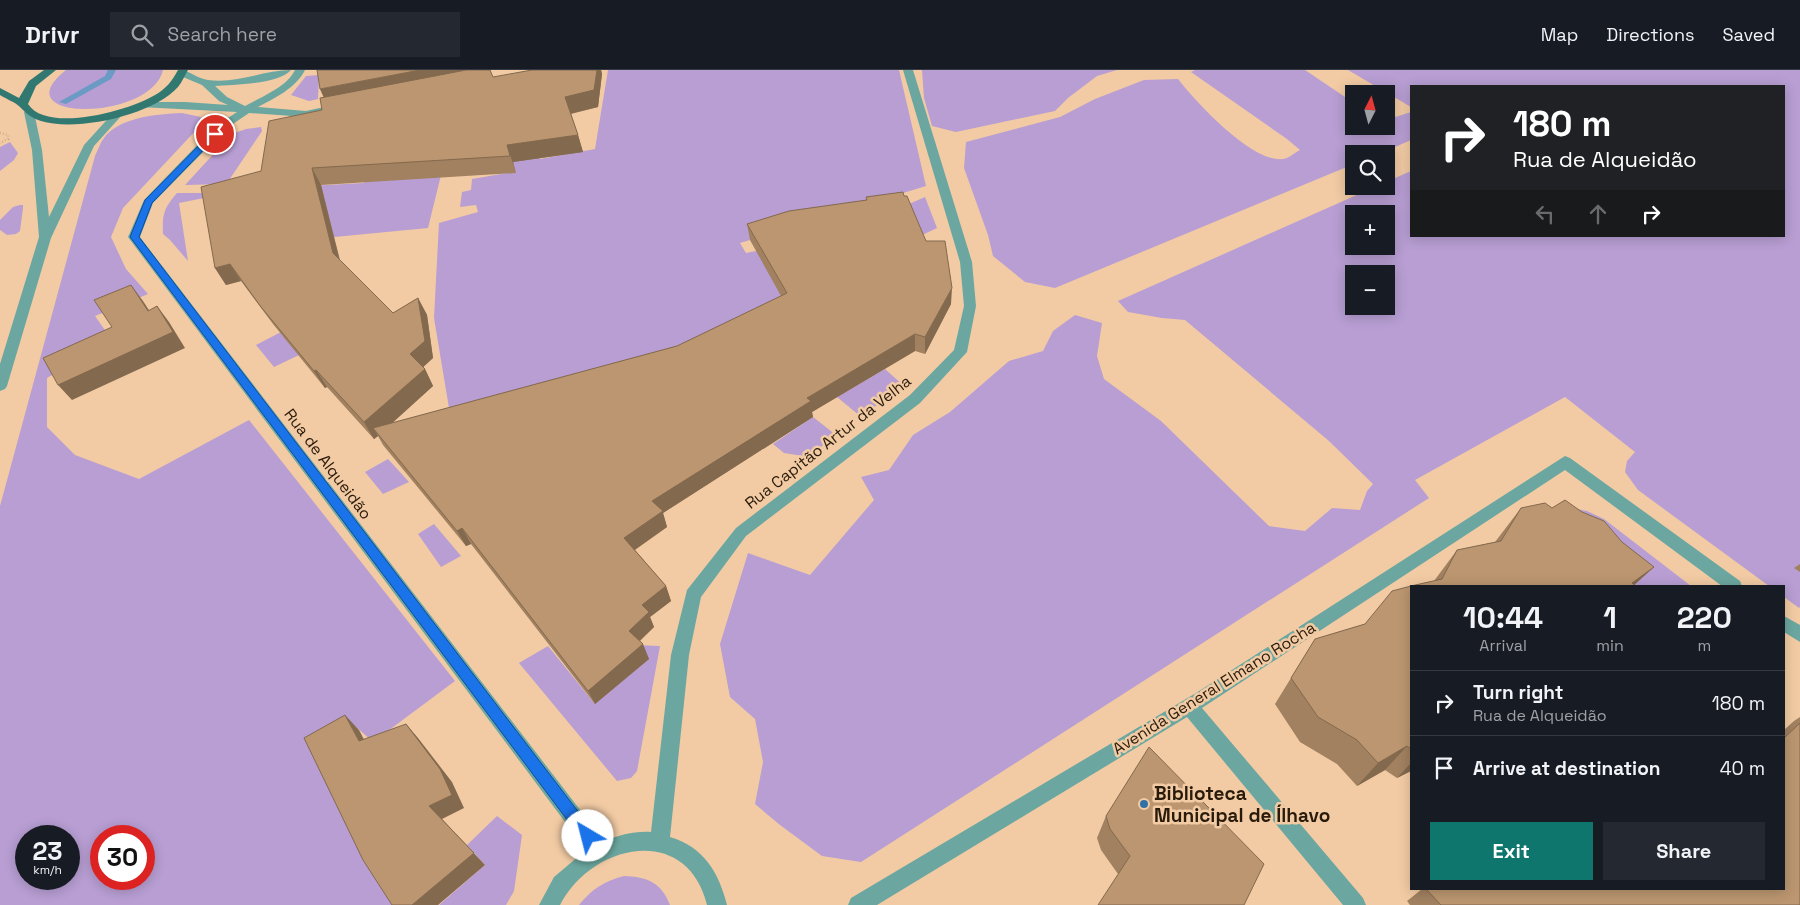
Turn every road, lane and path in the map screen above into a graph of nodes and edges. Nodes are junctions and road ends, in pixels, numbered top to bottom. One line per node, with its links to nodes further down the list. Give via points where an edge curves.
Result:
1 (51, 70): 9 (main road, via 24,94)
2 (286, 70): 6 (street, via 246,82)
3 (300, 70): 11 (street, via 276,94)
4 (908, 70): 21 (street, Rua Capitão Artur da Velha, via 966,262 970,306 960,352 915,399 741,532 693,595 680,655)
5 (182, 71): 6 (street); 8 (main road, via 176,83)
6 (206, 83): 11 (street, via 223,99)
7 (0, 92): 9 (main road)
8 (144, 105): 11 (street); 12 (main road)
9 (26, 108): 12 (main road, via 43,119 65,122); 15 (street, via 37,150)
10 (334, 108): 11 (street, via 306,114)
11 (248, 109): 22 (street, Rua de Alqueidão, via 223,126 148,202 134,237)
12 (118, 114): 15 (street, via 89,145)
13 (0, 133): 14 (path, via 8,135 8,139)
14 (0, 143)
15 (45, 238): 16 (street)
16 (0, 386)
17 (1733, 585): 20 (street, Avenida General Elmano Rocha, via 1565,462)
18 (1785, 624): 19 (street)
19 (1800, 635)
20 (1190, 706): 25 (street, Avenida General Elmano Rocha); 26 (street)
21 (660, 842): 22 (street, via 618,844); 24 (street, via 680,849 702,867 716,893)
22 (600, 852): 23 (street, via 563,882)
23 (549, 905)
24 (717, 905)
25 (858, 905)
26 (1356, 905)

